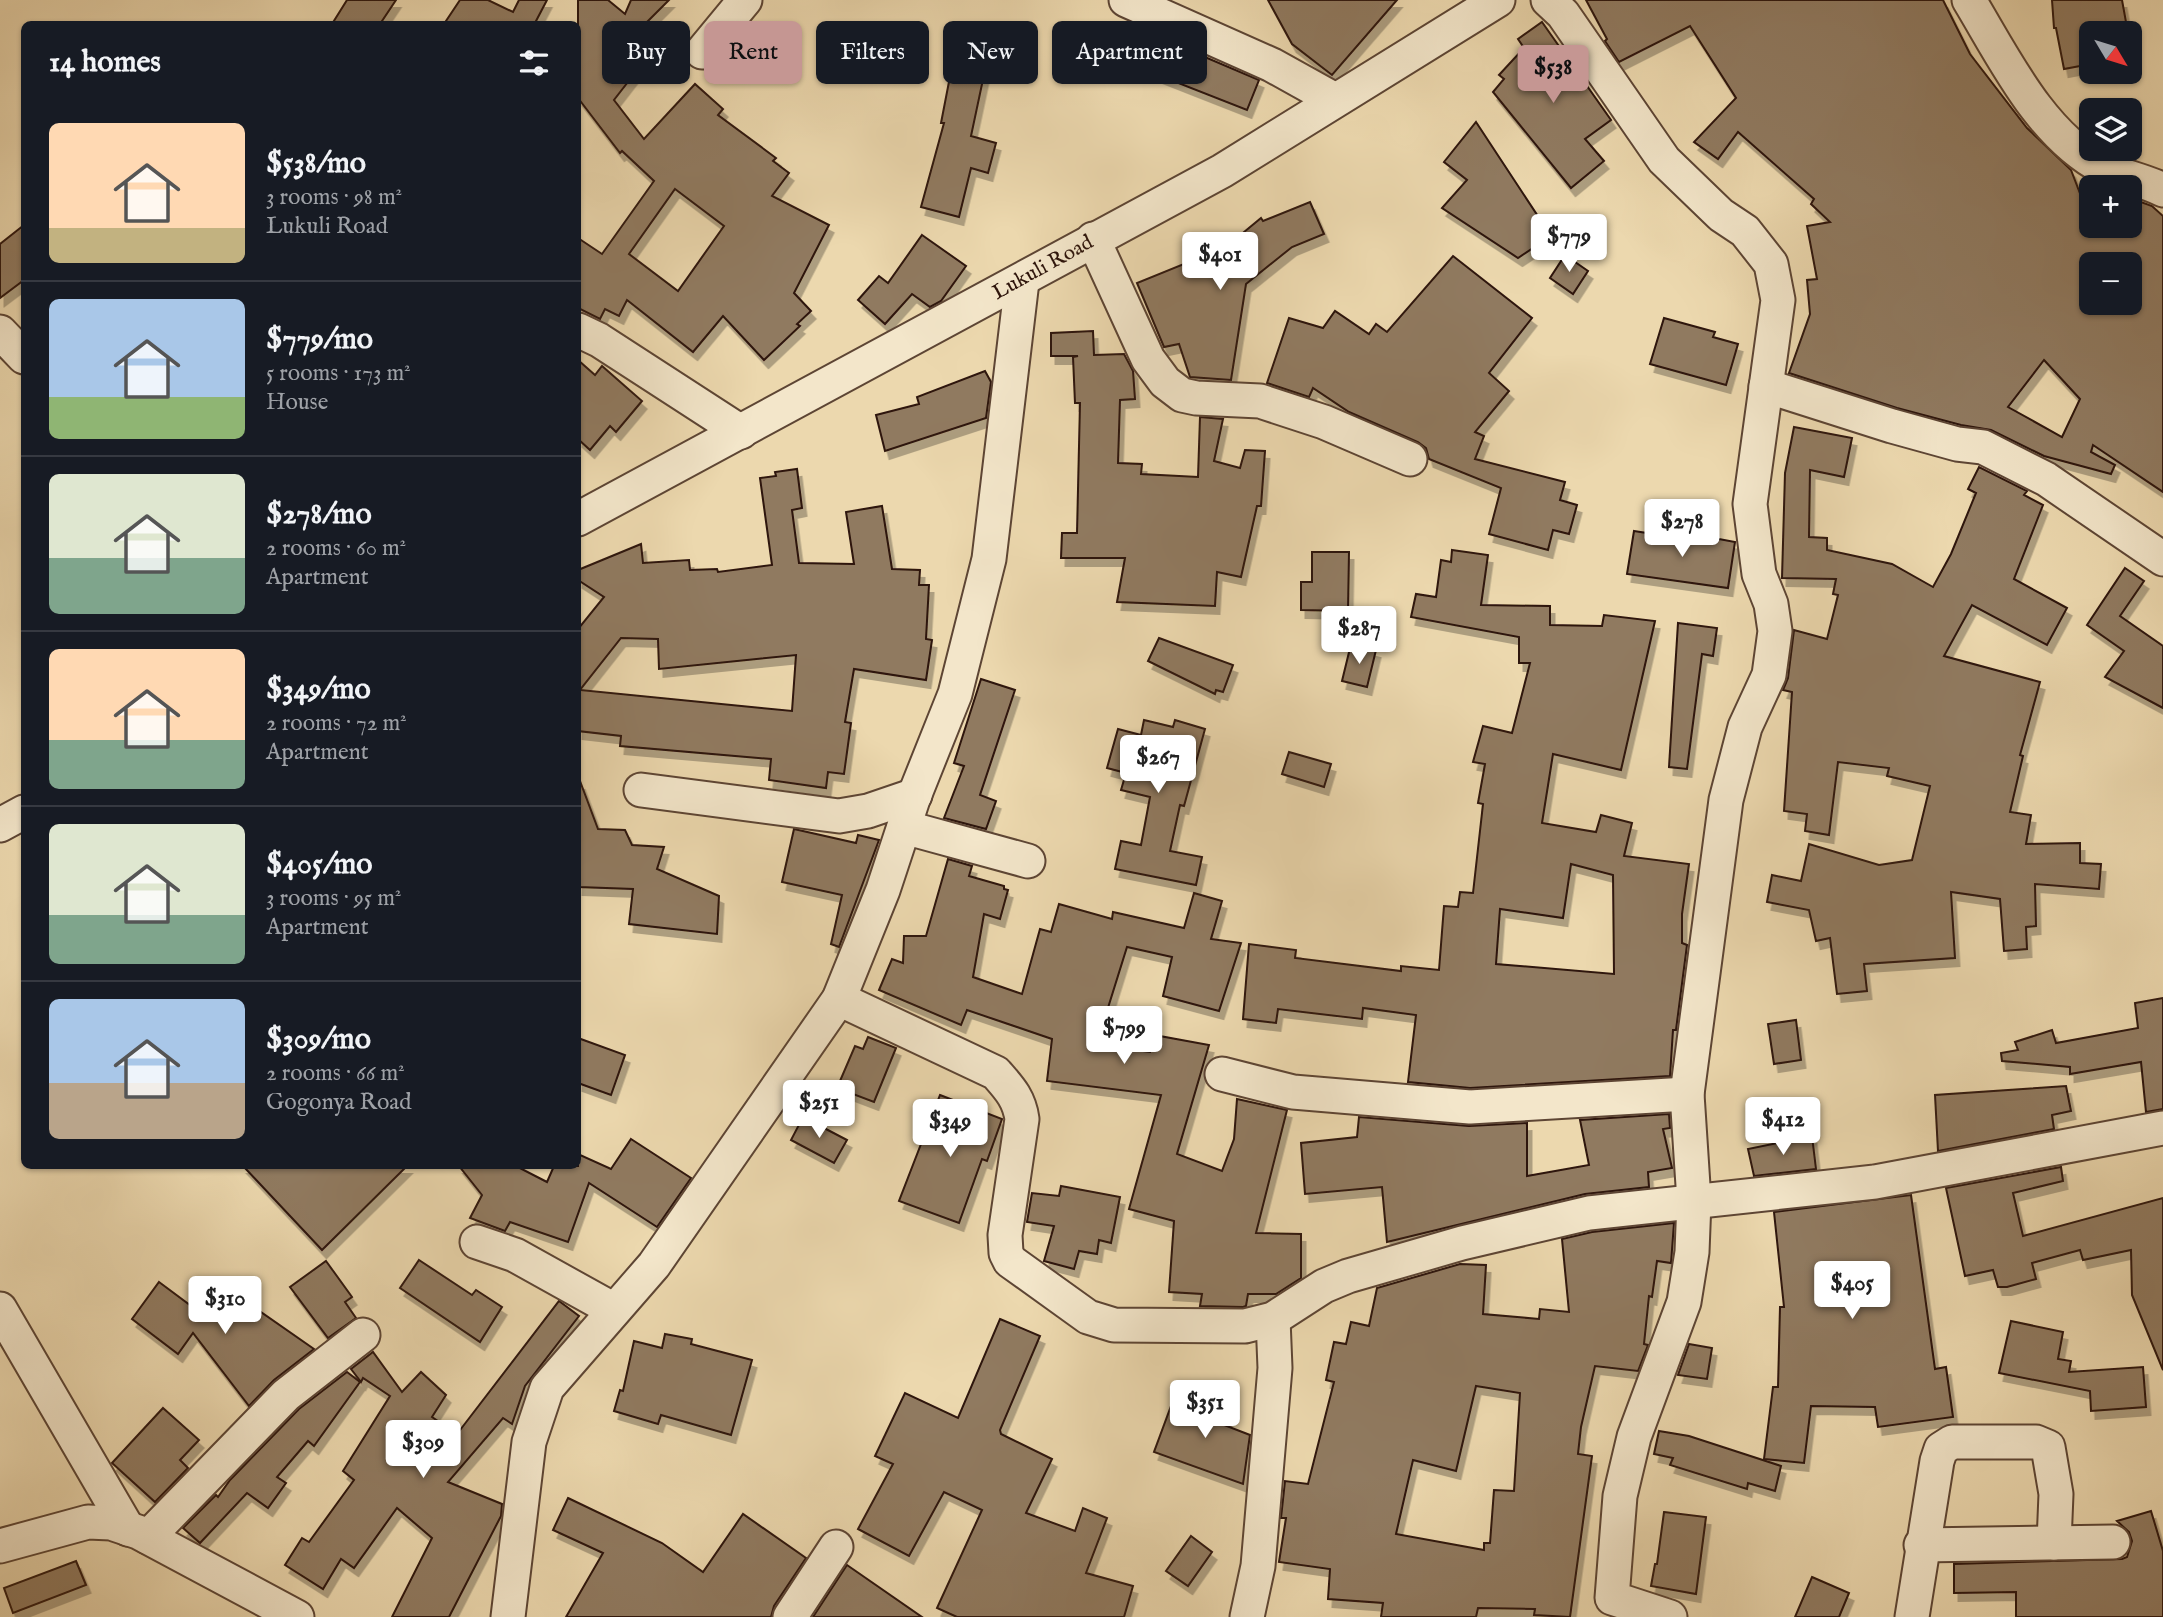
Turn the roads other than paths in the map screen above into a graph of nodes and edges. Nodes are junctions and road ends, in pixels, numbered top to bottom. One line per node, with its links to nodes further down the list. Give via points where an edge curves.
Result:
1 (745, 0): 6 (street)
2 (1126, 0): 7 (street, via 1272,65)
3 (1498, 0): 7 (street, Lukuli Road)
4 (1548, 0): 14 (street, via 1563,14 1664,160 1721,215 1745,231 1771,264 1778,300)
5 (1969, 0): 8 (street, via 2036,107 2068,142 2101,167)
6 (702, 52)
7 (1335, 100): 9 (street, Lukuli Road, via 1222,171)
8 (2163, 190)
9 (1093, 239): 10 (street, Lukuli Road); 16 (street, via 1148,359 1182,395 1260,401)
10 (1021, 281): 15 (street, Lukuli Road); 20 (street, via 989,559 955,694)
11 (581, 331): 15 (street)
12 (0, 332): 13 (street)
13 (21, 354)
14 (1766, 386): 18 (street, via 1892,426 1983,447 2046,479); 27 (street, via 1750,504 1759,574 1775,631 1769,676 1745,727 1726,800)
15 (741, 432): 17 (street, Lukuli Road)
16 (1410, 459)
17 (581, 517)
18 (2163, 558)
19 (641, 790): 20 (street, via 839,816)
20 (915, 794): 23 (street)
21 (21, 814): 22 (street)
22 (0, 825)
23 (904, 827): 24 (street); 25 (street)
24 (1028, 861)
25 (839, 999): 32 (street, via 661,1255); 33 (street, via 996,1073 1012,1090 1022,1119 1005,1235 1006,1252 1022,1271 1088,1317 1114,1325 1245,1326)
26 (1222, 1074): 27 (street, via 1293,1092 1470,1107)
27 (1687, 1094): 29 (street)
28 (2163, 1128): 29 (street, via 1875,1182)
29 (1694, 1201): 33 (street, via 1589,1213 1462,1243 1348,1276); 41 (street, via 1684,1302 1634,1437)
30 (477, 1242): 32 (street, via 515,1255)
31 (0, 1309): 35 (street)
32 (614, 1310): 43 (street, via 547,1388 529,1442)
33 (1273, 1319): 45 (street, via 1275,1368 1258,1566)
34 (363, 1335): 35 (street, via 286,1395)
35 (138, 1533): 39 (street, via 111,1523 88,1522); 42 (street)
36 (2113, 1542): 37 (street)
37 (2054, 1543): 38 (street); 38 (street, via 2056,1494 2048,1447 1997,1440 1952,1442 1941,1449)
38 (1921, 1545): 47 (street)
39 (0, 1546)
40 (836, 1547): 44 (street)
41 (1602, 1607): 46 (street)
42 (297, 1617)
43 (508, 1617)
44 (790, 1617)
45 (1247, 1617)
46 (1670, 1617)
47 (1912, 1617)

